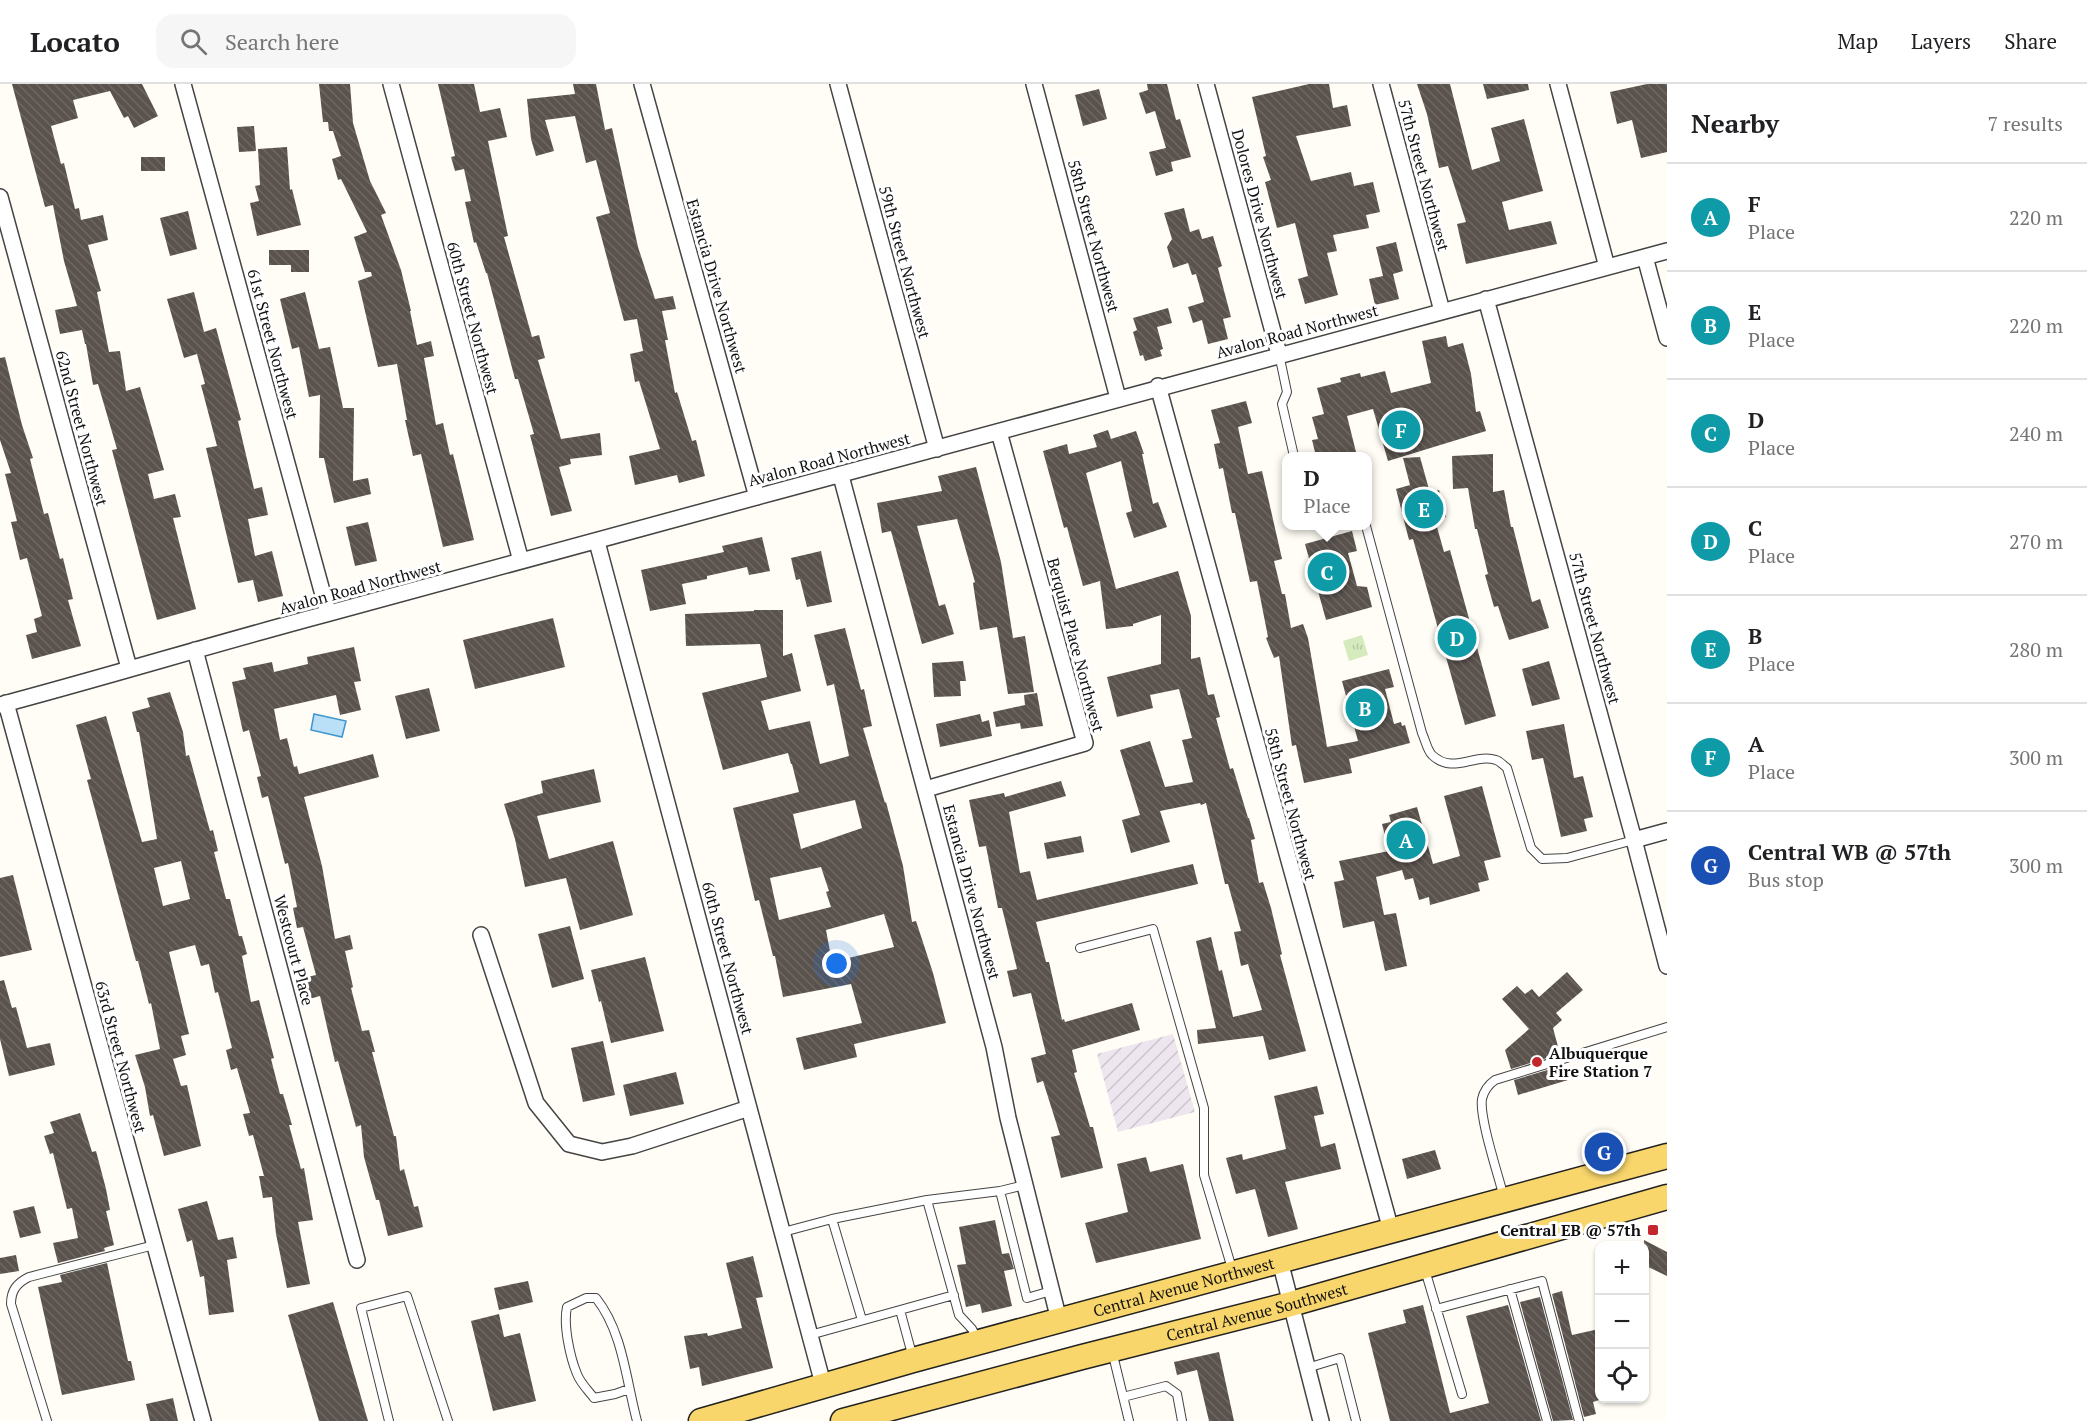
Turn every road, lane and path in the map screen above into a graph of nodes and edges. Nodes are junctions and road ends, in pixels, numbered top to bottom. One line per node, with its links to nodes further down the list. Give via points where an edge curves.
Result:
1 (183, 84): 27 (street, 61st Street Northwest)
2 (391, 84): 26 (street, 60th Street Northwest)
3 (642, 84): 23 (street, Estancia Drive Northwest)
4 (838, 84): 20 (street, 59th Street Northwest)
5 (1034, 84): 18 (street, 58th Street Northwest)
6 (1206, 84): 16 (street, Dolores Drive Northwest)
7 (1381, 84): 14 (street, 57th Street Northwest)
8 (1558, 84): 12 (street)
9 (0, 197): 29 (street, 62nd Street Northwest)
10 (1667, 251): 11 (street, Avalon Road Northwest)
11 (1645, 257): 12 (street, Avalon Road Northwest); 15 (street)
12 (1607, 267): 13 (street, Avalon Road Northwest)
13 (1486, 299): 14 (street, Avalon Road Northwest); 33 (street, 57th Street Northwest)
14 (1442, 311): 16 (street, Avalon Road Northwest)
15 (1667, 338)
16 (1279, 354): 17 (street, Avalon Road Northwest); 21 (lane, via 1287,392 1282,404)
17 (1158, 386): 18 (street, Avalon Road Northwest); 46 (street, 58th Street Northwest)
18 (1118, 398): 19 (street, Avalon Road Northwest)
19 (999, 432): 20 (street, Avalon Road Northwest); 31 (street, Berquist Place Northwest, via 1085,743)
20 (938, 449): 22 (street, Avalon Road Northwest)
21 (1293, 452)
22 (841, 476): 23 (street, Avalon Road Northwest); 31 (street, Estancia Drive Northwest)
23 (757, 497): 25 (street, Avalon Road Northwest)
24 (1367, 530): 33 (lane, via 1430,754 1445,763 1497,760 1507,768 1531,848 1542,859 1567,858)
25 (597, 542): 26 (street, Avalon Road Northwest); 38 (street, 60th Street Northwest)
26 (521, 561): 27 (street, Avalon Road Northwest)
27 (327, 614): 28 (street, Avalon Road Northwest)
28 (195, 650): 29 (street, Avalon Road Northwest); 49 (street, Westcourt Place)
29 (129, 668): 30 (street, Avalon Road Northwest)
30 (3, 704): 48 (street, 63rd Street Northwest)
31 (926, 789): 40 (street, Estancia Drive Northwest, via 994,1047)
32 (1667, 831): 33 (street)
33 (1634, 840): 36 (street, 57th Street Northwest)
34 (481, 935): 38 (street, via 536,1103 568,1144 602,1152)
35 (1080, 948): 52 (lane, via 1153,929 1204,1108 1204,1175)
36 (1667, 966)
37 (1667, 1028): 44 (lane, via 1489,1085 1482,1112)
38 (749, 1108): 47 (street, 60th Street Northwest)
39 (1667, 1156): 44 (main road, Central Avenue Northwest)
40 (1025, 1185): 41 (lane); 54 (street, Estancia Drive Northwest)
41 (1000, 1191): 43 (lane); 54 (lane, via 1027,1298)
42 (1667, 1197): 51 (main road, Central Avenue Southwest)
43 (927, 1200): 45 (lane); 55 (lane)
44 (1505, 1200): 46 (main road, Central Avenue Northwest)
45 (832, 1219): 47 (lane); 59 (lane)
46 (1391, 1230): 50 (main road, Central Avenue Northwest)
47 (783, 1232): 61 (street, 60th Street Northwest)
48 (154, 1245): 70 (lane, via 29,1277 15,1287 10,1305); 71 (street, 63rd Street Northwest)
49 (357, 1260)
50 (1280, 1261): 52 (main road, Central Avenue Northwest); 56 (street)
51 (1424, 1266): 56 (main road, Central Avenue Southwest); 57 (lane)
52 (1234, 1273): 60 (main road, Central Avenue Northwest)
53 (1510, 1289): 57 (lane); 81 (lane); 82 (lane, via 1542,1281)
54 (1051, 1291): 60 (street, Estancia Drive Northwest)
55 (954, 1295): 58 (lane); 62 (lane, via 959,1316)
56 (1291, 1305): 63 (main road, Central Avenue Southwest); 65 (street)
57 (1436, 1309): 68 (lane)
58 (900, 1310): 59 (lane); 64 (lane)
59 (862, 1320): 61 (lane)
60 (1059, 1320): 62 (main road, Central Avenue Northwest)
61 (810, 1335): 66 (street, 60th Street Northwest)
62 (978, 1342): 64 (main road, Central Avenue Northwest)
63 (1112, 1350): 69 (lane); 76 (main road, Central Avenue Southwest)
64 (913, 1360): 66 (main road, Central Avenue Northwest)
65 (1307, 1368): 79 (street); 80 (lane, via 1340,1358)
66 (823, 1384): 75 (main road, Central Avenue Northwest)
67 (629, 1389): 67 (lane, via 615,1331 605,1309 596,1298 567,1307 564,1320 576,1373 583,1385 594,1398); 74 (lane)
68 (1462, 1394)
69 (1123, 1397): 77 (lane); 78 (lane, via 1166,1386 1177,1394)
70 (47, 1421)
71 (203, 1421)
72 (389, 1421): 73 (lane, via 361,1308 407,1296)
73 (448, 1421)
74 (636, 1421)
75 (701, 1421)
76 (843, 1421)
77 (1129, 1421)
78 (1182, 1421)
79 (1321, 1421)
80 (1356, 1421)
81 (1547, 1421)
82 (1579, 1421)

